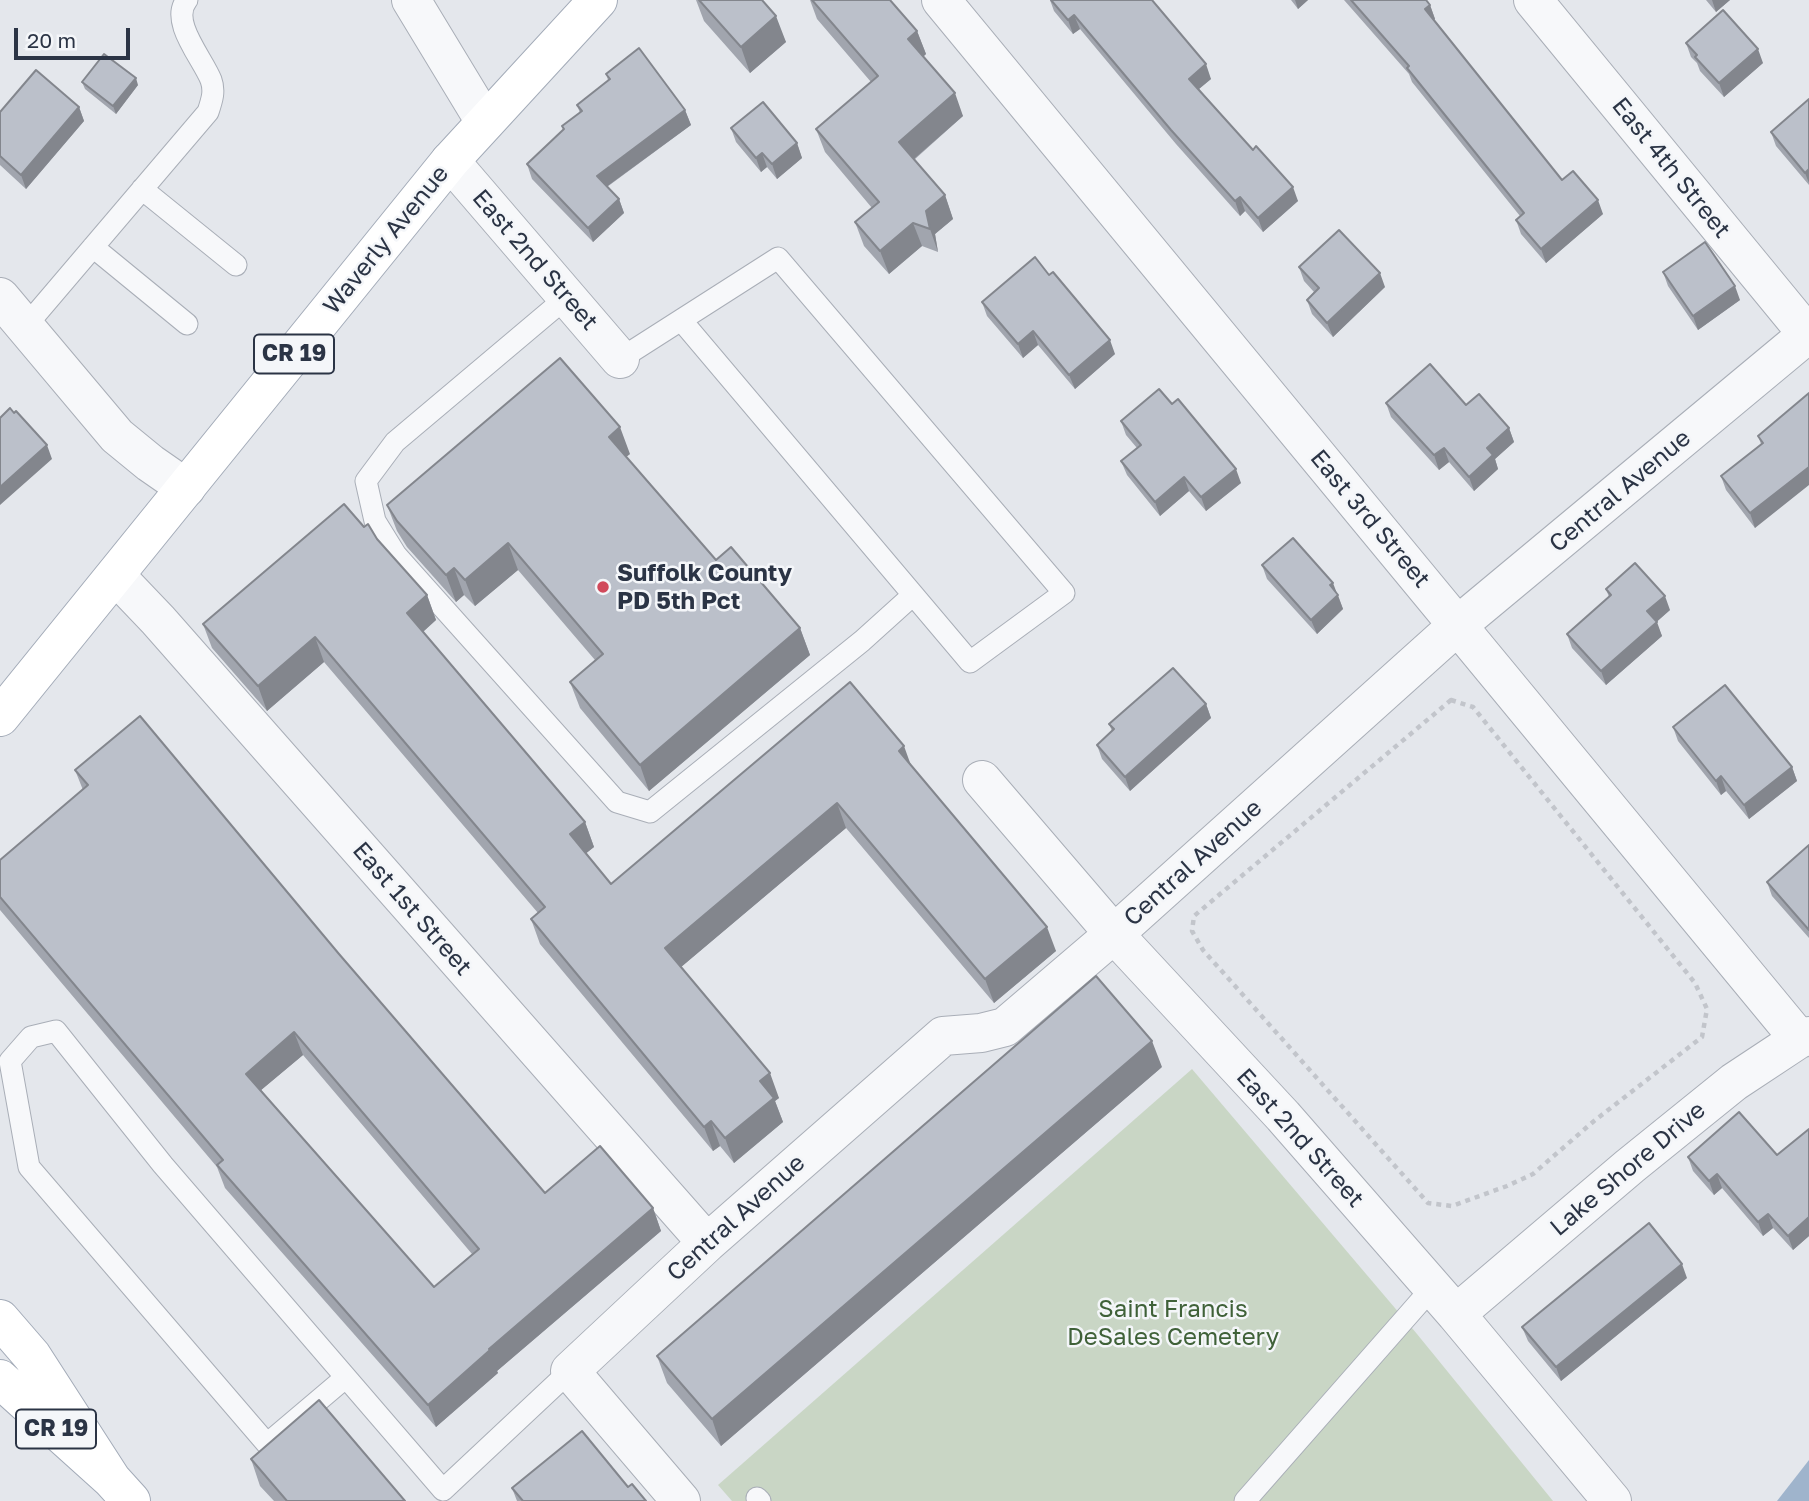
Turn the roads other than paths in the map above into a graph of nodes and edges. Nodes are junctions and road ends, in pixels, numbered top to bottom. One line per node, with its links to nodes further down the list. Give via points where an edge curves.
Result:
1 (187, 0): 8 (lane, via 182,23 211,80 213,95 208,112)
2 (411, 0): 6 (street)
3 (598, 0): 6 (main road, Waverly Avenue / CR 19)
4 (942, 0): 21 (street, East 3rd Street)
5 (1534, 0): 16 (street, East 4th Street)
6 (485, 122): 7 (main road, Waverly Avenue / CR 19)
7 (450, 161): 12 (street, East 2nd Street); 18 (main road, Waverly Avenue / CR 19)
8 (142, 189): 9 (lane); 10 (lane)
9 (93, 247): 14 (lane); 15 (lane)
10 (236, 265)
11 (0, 297): 15 (street)
12 (567, 297): 17 (street, East 2nd Street); 20 (lane, via 395,442 366,481 375,520 396,555 617,802 650,812)
13 (681, 320): 17 (lane); 20 (lane); 20 (lane, via 778,258 1064,593 970,662)
14 (187, 324)
15 (25, 327): 18 (street, via 117,436)
16 (1809, 334): 21 (street, Central Avenue)
17 (620, 359)
18 (186, 488): 19 (main road, Waverly Avenue / CR 19)
19 (116, 576): 22 (main road, Waverly Avenue / CR 19); 26 (street, East 1st Street)
20 (913, 595)
21 (1458, 625): 24 (street, Central Avenue); 25 (street, East 3rd Street)
22 (0, 717)
23 (982, 780): 24 (street, East 2nd Street)
24 (1114, 934): 26 (street, Central Avenue, via 1005,1027 943,1036); 27 (street, East 2nd Street, via 1283,1116)
25 (1804, 1037): 27 (street, Lake Shore Drive, via 1734,1082 1630,1166)
26 (707, 1243): 29 (street, Central Avenue)
27 (1444, 1301): 35 (lane); 36 (street, East 2nd Street)
28 (0, 1319): 32 (main road, CR 19, via 32,1356)
29 (570, 1371): 33 (lane); 34 (street)
30 (345, 1378): 30 (lane, via 55,1031 31,1037 10,1060 29,1167 267,1444); 33 (lane)
31 (0, 1379): 32 (main road, CR 19)
32 (122, 1490)
33 (447, 1495)
34 (681, 1501)
35 (1245, 1501)
36 (1612, 1501)

